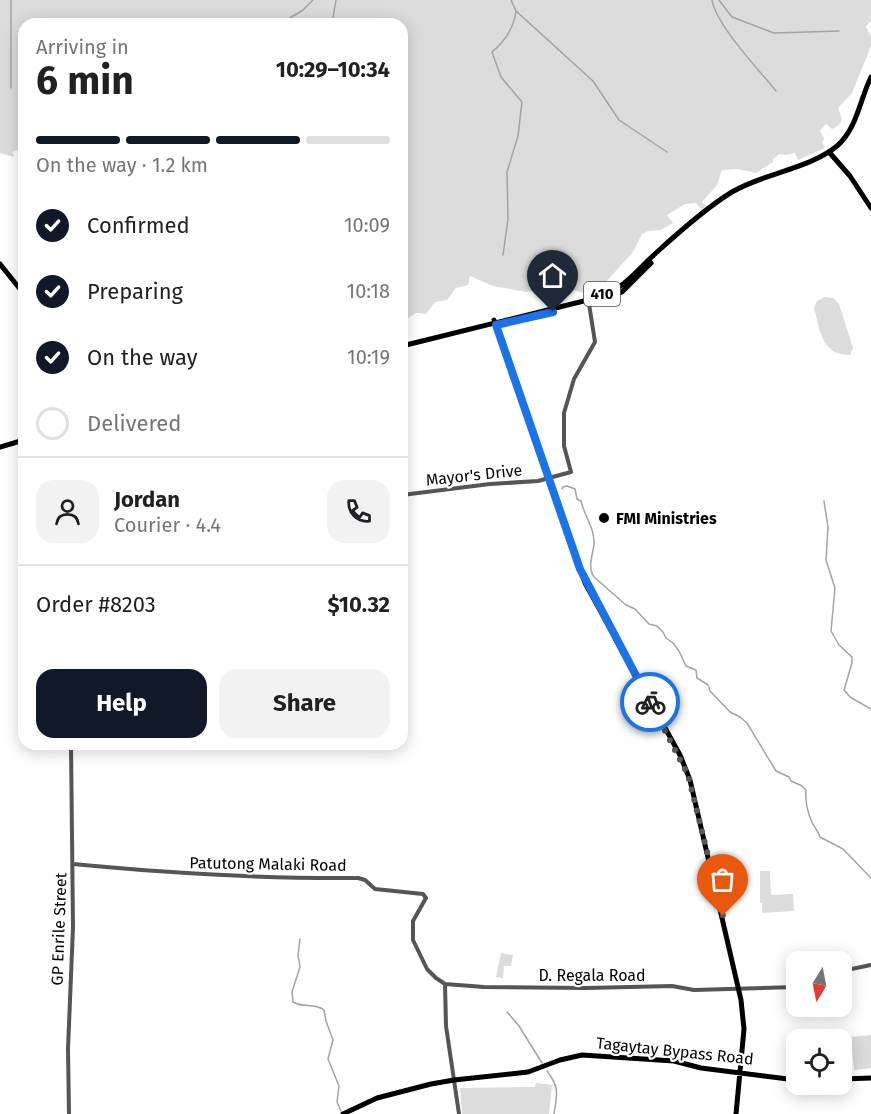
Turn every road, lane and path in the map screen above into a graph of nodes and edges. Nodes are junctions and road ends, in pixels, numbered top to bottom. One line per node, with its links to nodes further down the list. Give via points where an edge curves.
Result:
1 (871, 76): 2 (main road, 410, via 851,129)
2 (829, 152): 3 (main road); 4 (main road, 410, via 732,193)
3 (871, 208)
4 (688, 226): 7 (main road, 410, via 627,288); 8 (main road, 410, via 609,292); 9 (main road, via 624,285 600,297)
5 (0, 264): 6 (main road)
6 (18, 286)
7 (589, 304): 8 (main road, 410); 13 (street, Mayor's Drive, via 595,342 574,379 564,413 564,446 571,472)
8 (495, 322): 10 (main road, 410); 13 (main road)
9 (408, 344)
10 (408, 344)
11 (18, 442): 12 (main road)
12 (0, 447)
13 (548, 478): 14 (street, Mayor's Drive); 21 (main road, via 585,583 688,775)
14 (408, 494)
15 (71, 750): 16 (street, GP Enrile Street)
16 (73, 864): 19 (street, Patutong Malaki Road, via 247,878 358,878 375,889 423,894 426,898 413,921 413,940 427,969); 28 (street, GP Enrile Street)
17 (871, 965): 18 (street)
18 (852, 969)
19 (445, 984): 21 (street, D. Regala Road); 26 (street)
20 (786, 987): 21 (street, D. Regala Road)
21 (739, 988): 22 (main road, via 744,1029)
22 (740, 1072): 24 (main road, Tagaytay Bypass Road); 26 (main road, Tagaytay Bypass Road, via 674,1061 585,1055 524,1073); 30 (main road)
23 (871, 1078): 25 (main road)
24 (786, 1079)
25 (852, 1079)
26 (454, 1080): 27 (main road, Tagaytay Bypass Road, via 383,1096); 29 (street)
27 (344, 1113)
28 (69, 1114)
29 (459, 1114)
30 (736, 1114)

